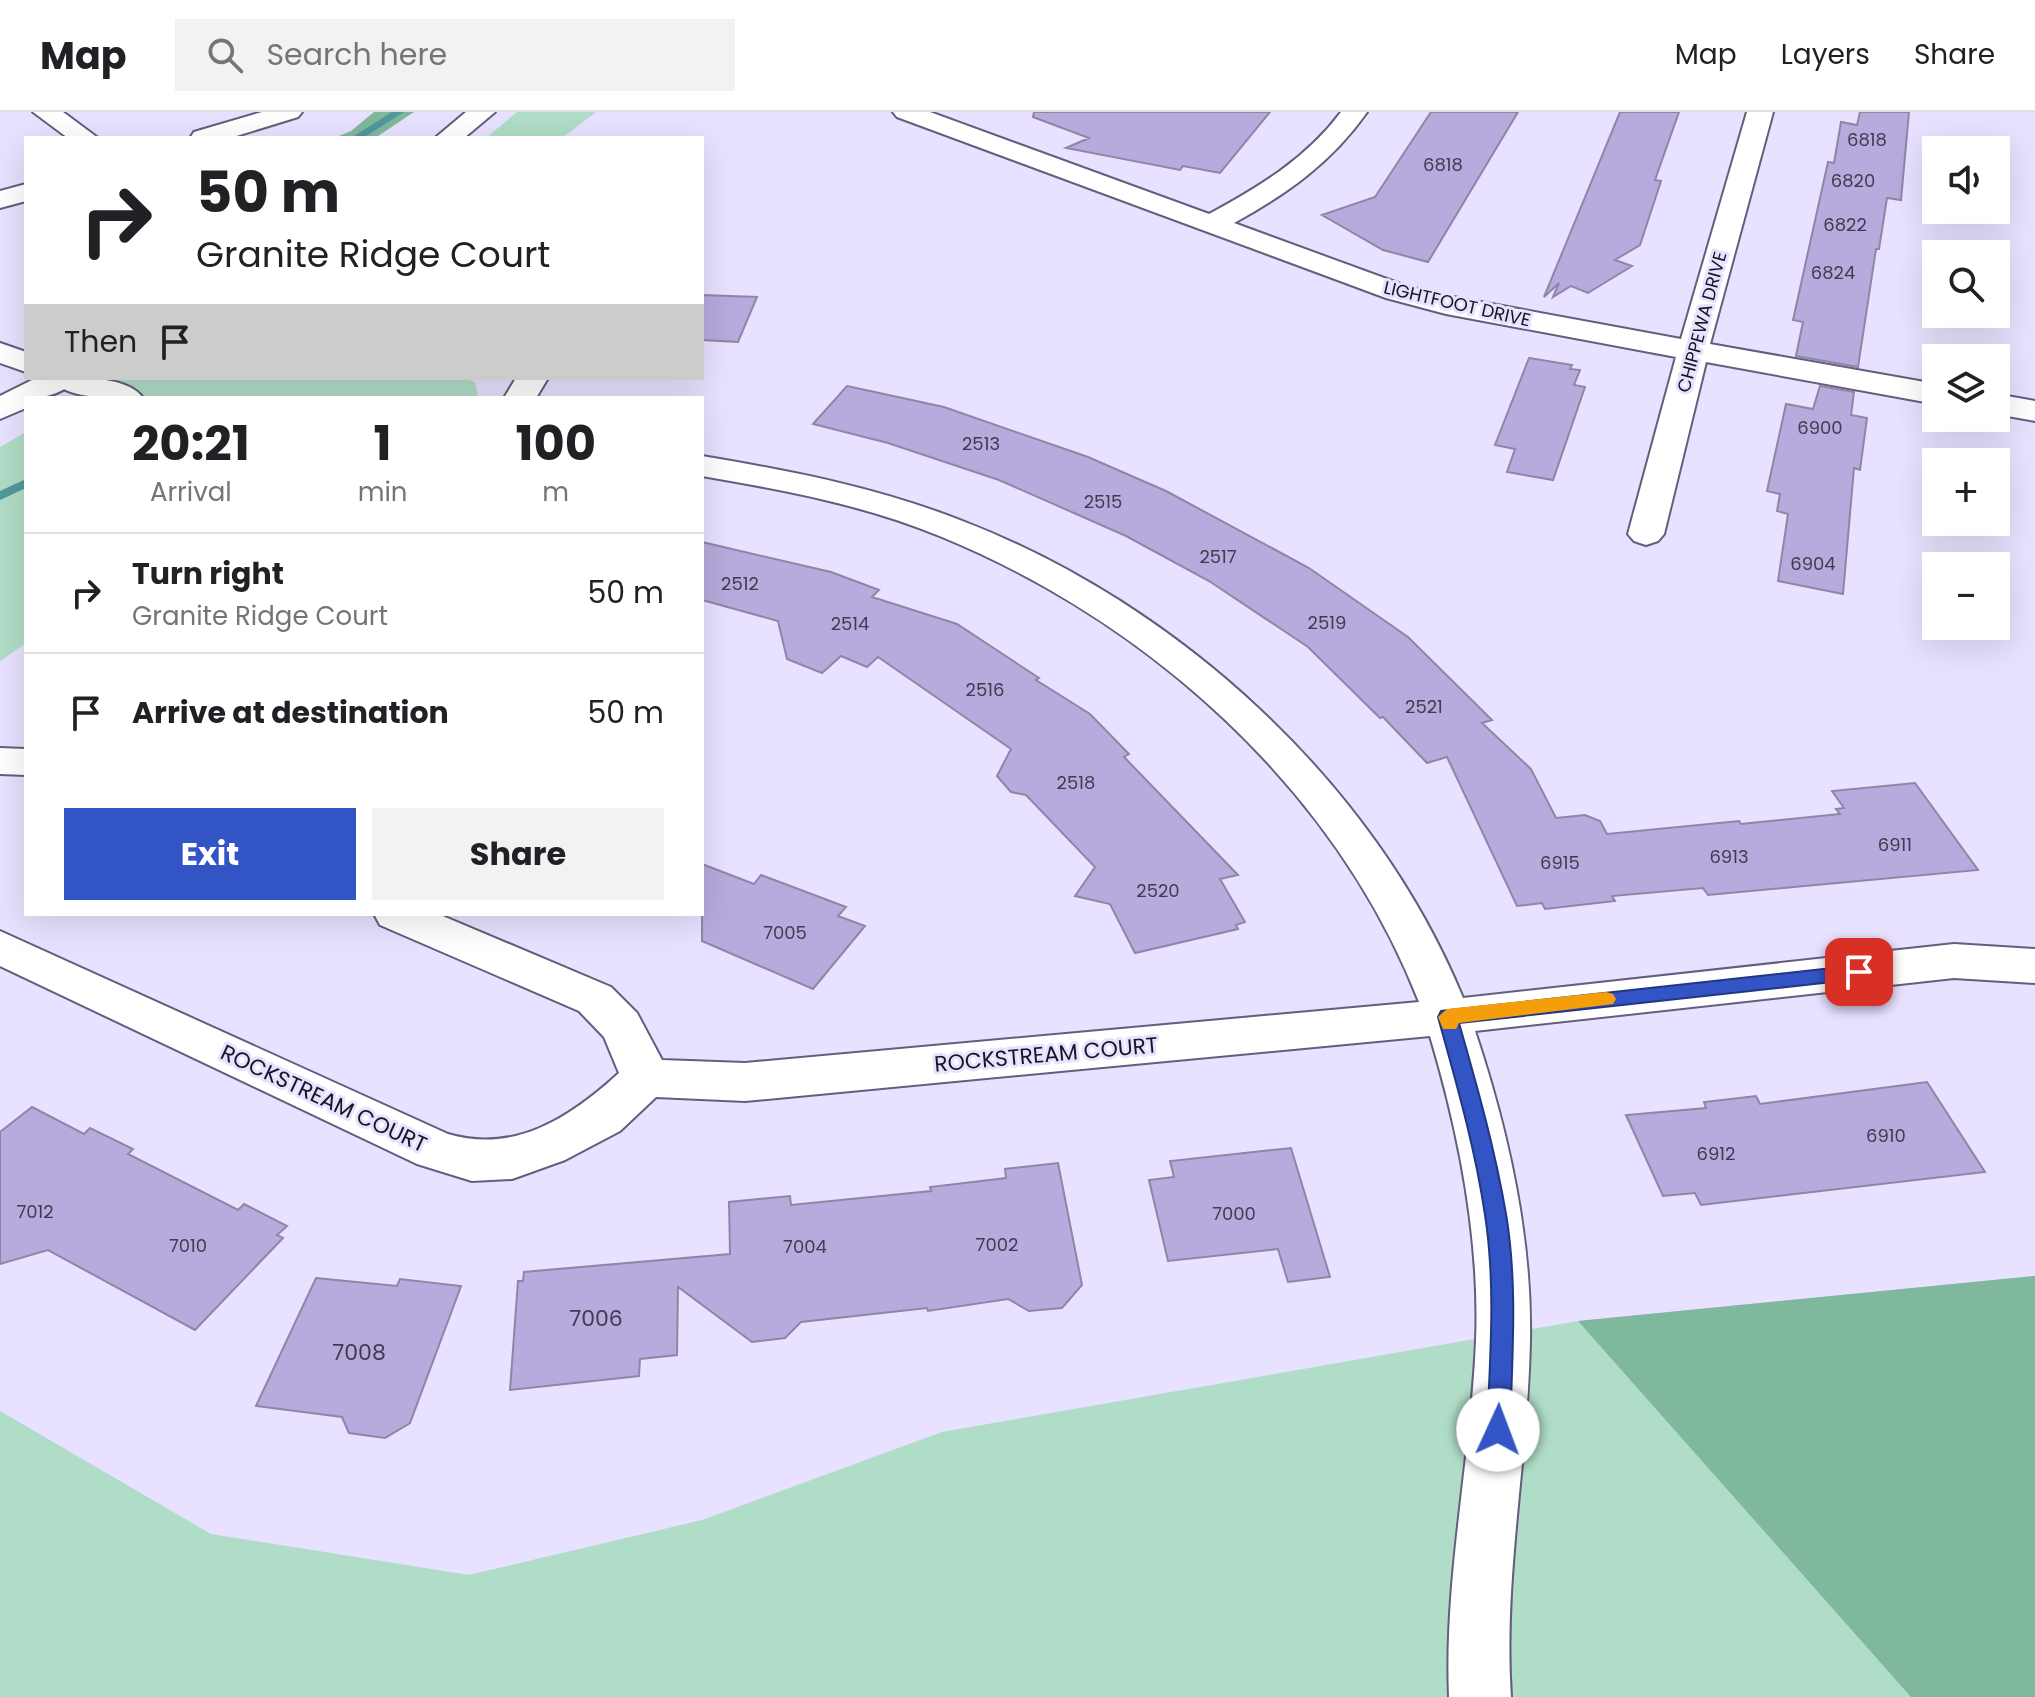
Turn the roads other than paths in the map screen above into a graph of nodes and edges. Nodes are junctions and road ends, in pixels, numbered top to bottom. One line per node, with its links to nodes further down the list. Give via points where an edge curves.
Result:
1 (46, 112): 7 (street)
2 (289, 112): 8 (street)
3 (482, 112): 9 (street)
4 (906, 112): 12 (street, LIGHTFOOT DRIVE)
5 (1354, 112): 12 (street, via 1329,146 1302,170)
6 (1760, 112): 13 (street, CHIPPEWA DRIVE)
7 (82, 136)
8 (210, 136)
9 (451, 136)
10 (24, 193): 11 (street)
11 (0, 200)
12 (1211, 224): 13 (street, LIGHTFOOT DRIVE, via 1354,278 1446,305)
13 (1693, 351): 18 (street, LIGHTFOOT DRIVE); 26 (street, CHIPPEWA DRIVE)
14 (0, 352): 15 (street)
15 (24, 362)
16 (59, 380): 19 (street)
17 (69, 380): 20 (street)
18 (1922, 392)
19 (26, 396)
20 (121, 396)
21 (24, 397): 23 (street)
22 (2010, 407): 24 (street)
23 (0, 409)
24 (2035, 411)
25 (704, 466): 32 (street, via 873,501 943,526 1032,566 1117,614 1190,666 1250,719 1362,852 1408,931)
26 (1646, 534)
27 (0, 761): 28 (street)
28 (24, 762)
29 (401, 916): 33 (street, via 595,999 614,1013 632,1038)
30 (0, 947): 33 (street, ROCKSTREAM COURT, via 421,1144 472,1161 512,1159 547,1146 603,1117)
31 (2035, 966): 32 (street, ROCKSTREAM COURT, via 1954,961)
32 (1447, 1017): 33 (street, ROCKSTREAM COURT, via 745,1082); 34 (street, via 1496,1216 1503,1310 1498,1430 1482,1555)
33 (645, 1078)
34 (1480, 1697)

